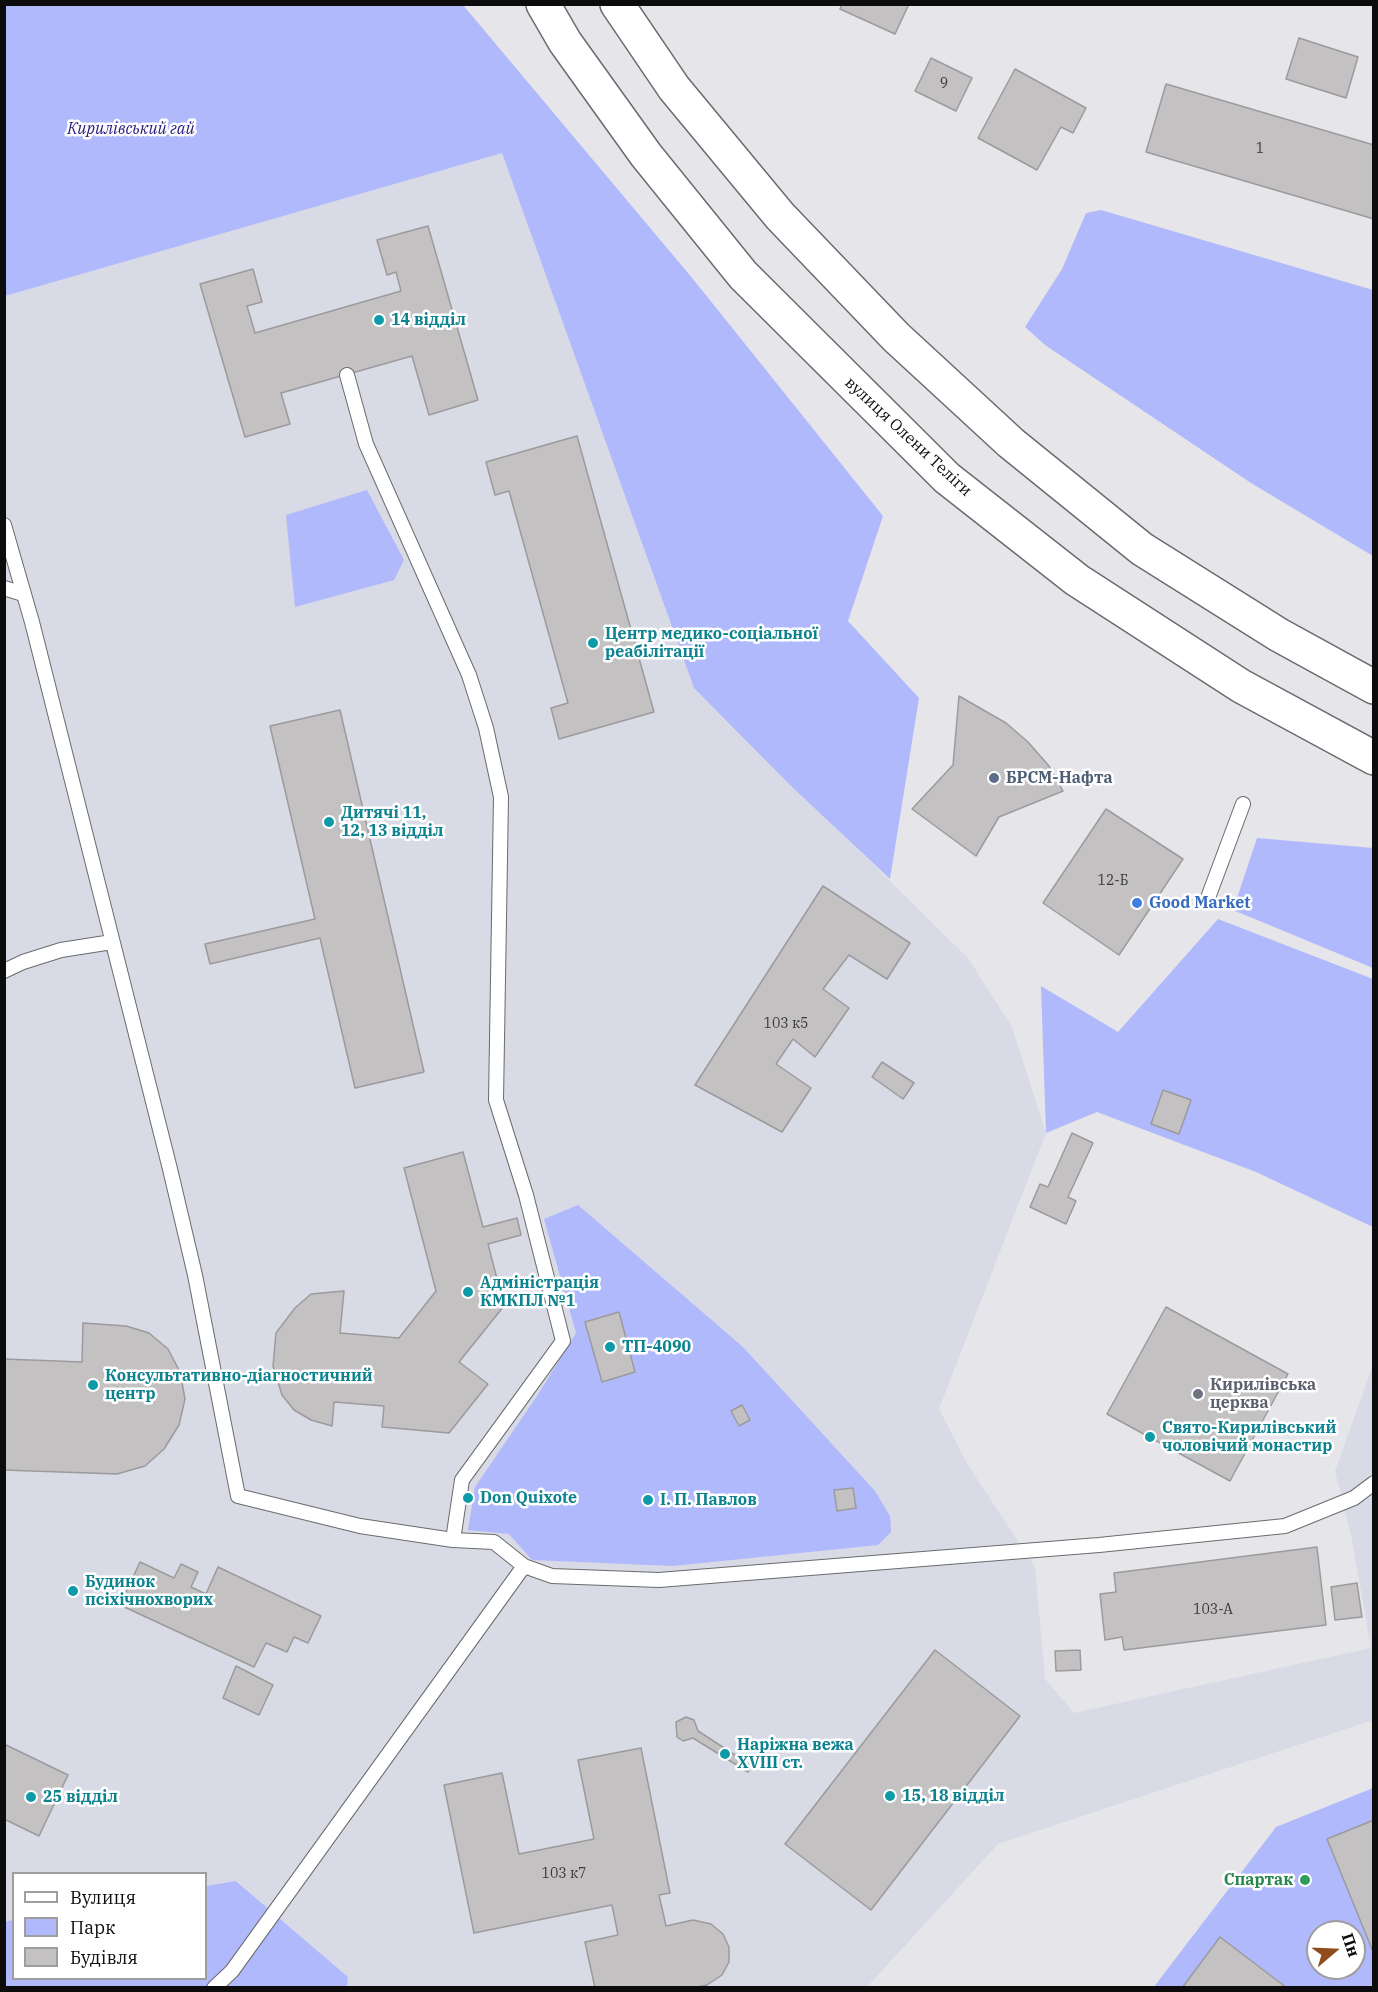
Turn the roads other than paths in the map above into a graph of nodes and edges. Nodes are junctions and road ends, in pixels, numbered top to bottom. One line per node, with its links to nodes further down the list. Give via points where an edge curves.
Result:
1 (543, 4): 8 (main road, вулиця Олени Теліги, via 565,42 646,155 743,275 946,478 1077,579 1241,686)
2 (617, 4): 7 (main road, via 674,88 780,216 896,337 1011,442 1142,549 1279,635)
3 (347, 375): 14 (lane, via 366,444 469,675 486,728 501,797 496,1100 526,1195 562,1341 462,1480)
4 (4, 525): 6 (lane)
5 (4, 588): 6 (lane)
6 (23, 594): 11 (lane)
7 (1374, 687)
8 (1374, 758)
9 (1243, 804): 10 (lane)
10 (1209, 896)
11 (112, 942): 12 (lane, via 61,950); 14 (lane, via 195,1275 238,1496 360,1526)
12 (4, 971)
13 (1374, 1483): 15 (lane, via 1354,1498 1285,1526 1099,1545 659,1580 552,1576)
14 (453, 1540): 15 (lane, via 494,1542)
15 (524, 1566): 16 (lane, via 232,1971)
16 (214, 1988)

